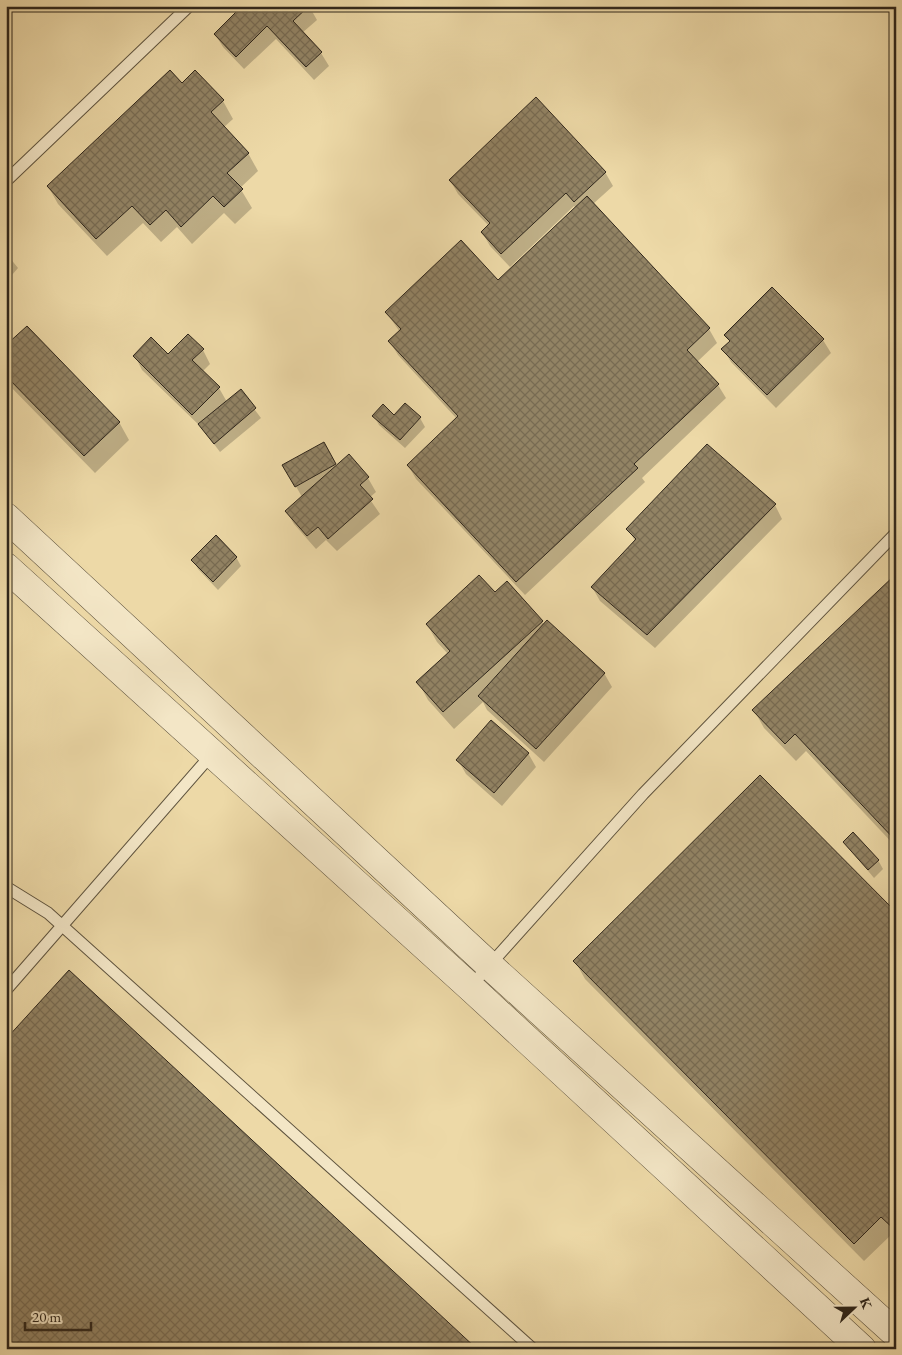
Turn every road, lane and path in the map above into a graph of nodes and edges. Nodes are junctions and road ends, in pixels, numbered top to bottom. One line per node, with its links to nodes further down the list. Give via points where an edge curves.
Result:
1 (189, 6): 2 (lane)
2 (6, 181)
3 (6, 517): 9 (street)
4 (896, 533): 9 (lane, via 643,794)
5 (6, 567): 6 (street)
6 (213, 753): 8 (lane); 10 (street)
7 (8, 892): 8 (lane, via 40,908)
8 (61, 926): 11 (lane); 13 (lane)
9 (489, 965): 10 (lane); 12 (street)
10 (470, 987): 14 (street)
11 (6, 990)
12 (896, 1334)
13 (533, 1349)
14 (862, 1349)

